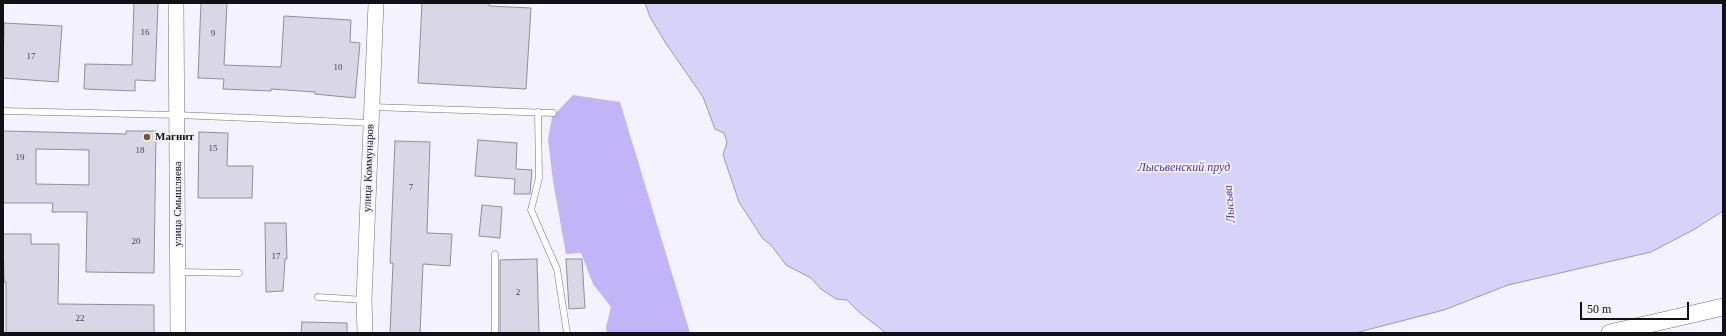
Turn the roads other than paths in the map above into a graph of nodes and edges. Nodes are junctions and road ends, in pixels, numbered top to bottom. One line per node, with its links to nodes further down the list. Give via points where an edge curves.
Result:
1 (176, 3): 7 (street, улица Смышляева)
2 (376, 3): 3 (street, улица Коммунаров)
3 (372, 107): 5 (lane); 8 (street, улица Коммунаров)
4 (3, 111): 7 (lane)
5 (538, 112): 6 (lane); 18 (lane, via 539,178 532,210 557,269)
6 (552, 113)
7 (177, 115): 8 (lane); 10 (street, улица Смышляева)
8 (371, 124): 13 (street, улица Коммунаров)
9 (495, 254): 17 (lane)
10 (178, 272): 11 (lane); 15 (street, улица Смышляева)
11 (239, 273)
12 (318, 297): 13 (lane)
13 (364, 300): 16 (street, улица Коммунаров)
14 (1723, 307): 19 (main road)
15 (178, 333)
16 (365, 333)
17 (495, 333)
18 (567, 333)
19 (1610, 333)

